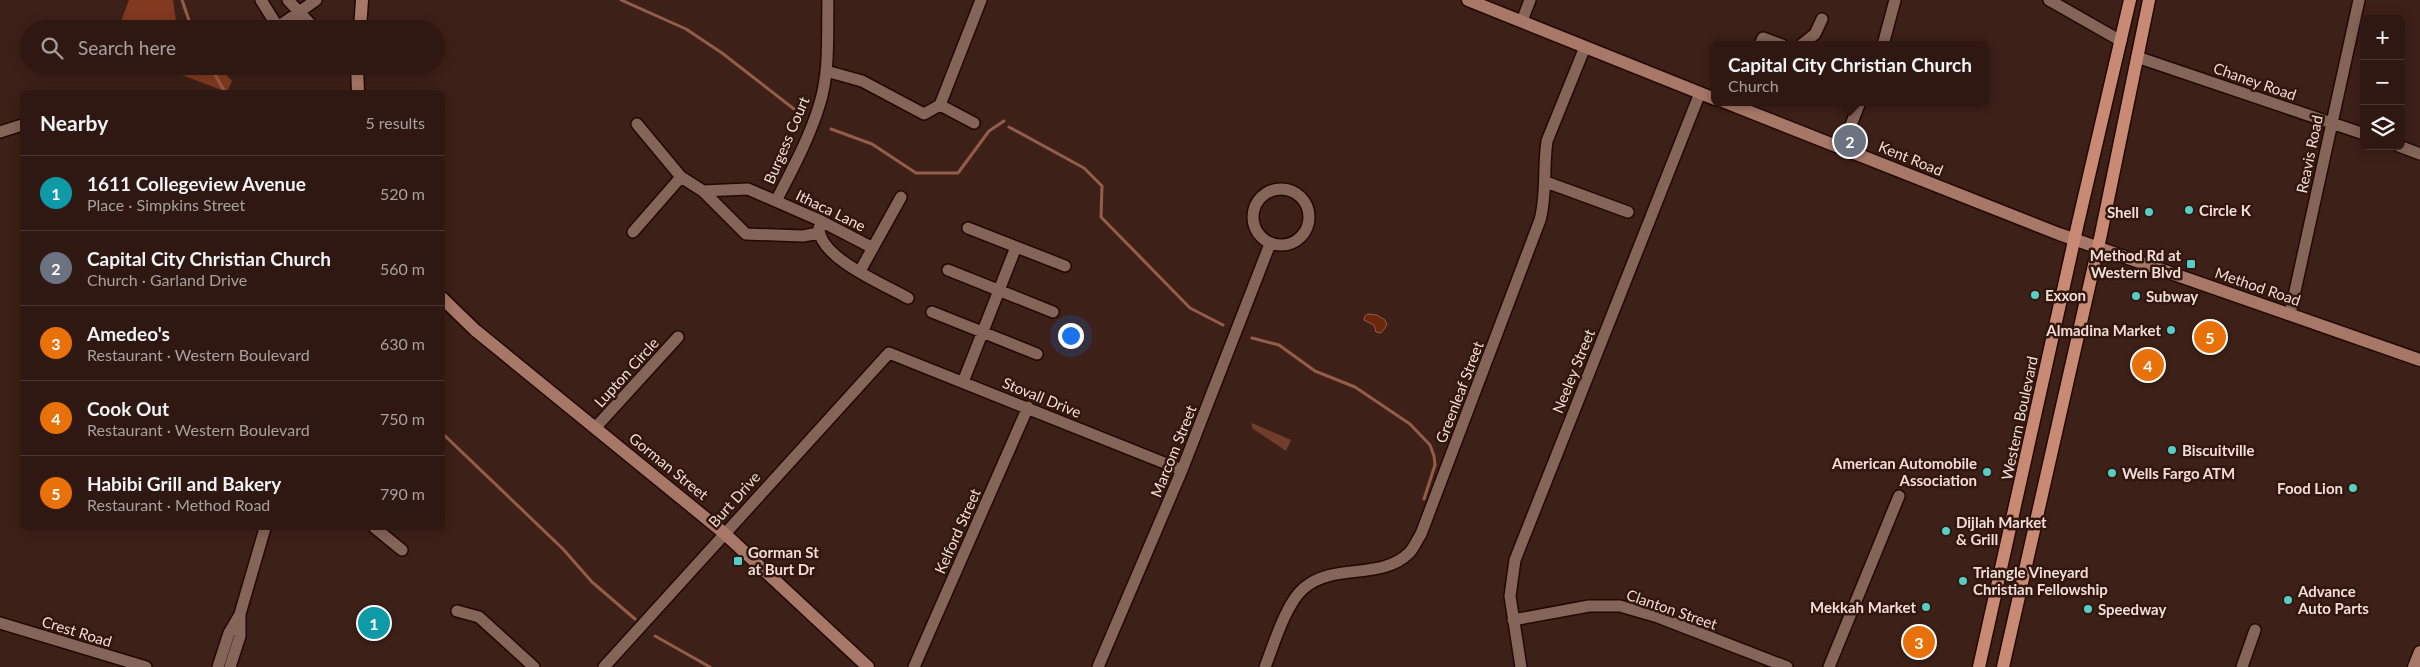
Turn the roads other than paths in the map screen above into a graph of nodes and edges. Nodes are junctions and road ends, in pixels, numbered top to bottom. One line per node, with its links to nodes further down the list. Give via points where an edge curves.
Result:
1 (261, 0): 16 (street)
2 (288, 0): 14 (street)
3 (316, 0): 14 (street)
4 (359, 0): 19 (street)
5 (828, 0): 26 (street, Burgess Court)
6 (982, 0): 31 (street)
7 (1468, 0): 20 (street)
8 (1530, 0): 20 (street)
9 (1895, 0): 22 (street)
10 (2049, 0): 23 (street)
11 (2130, 0): 23 (main road, Western Boulevard)
12 (2149, 0): 25 (main road, Western Boulevard)
13 (2359, 0): 35 (street, Reavis Road)
14 (298, 12): 17 (street); 18 (street)
15 (1822, 19): 21 (street, via 1815,34)
16 (274, 20)
17 (288, 20)
18 (306, 20)
19 (360, 20)
20 (1522, 21): 24 (street)
21 (1806, 41)
22 (1884, 41)
23 (2121, 41): 53 (main road, Western Boulevard)
24 (1585, 47): 29 (street); 44 (street, Greenleaf Street, via 1547,141 1544,156)
25 (2136, 57): 35 (street, Chaney Road); 53 (main road, Western Boulevard)
26 (826, 71): 31 (street, via 862,81 924,114); 47 (street, Burgess Court, via 810,131)
27 (357, 75): 28 (street)
28 (358, 90)
29 (1700, 93): 30 (street); 82 (street, Neeley Street, via 1517,552 1510,588)
30 (1711, 97)
31 (940, 105): 34 (street)
32 (1740, 106): 40 (street, Kent Road)
33 (1858, 106): 40 (street)
34 (974, 123)
35 (2331, 123): 39 (street, Chaney Road); 65 (street, Reavis Road)
36 (637, 124): 43 (street)
37 (20, 127): 38 (street)
38 (0, 132)
39 (2360, 133)
40 (1842, 148): 53 (street, Kent Road)
41 (2405, 148): 42 (street)
42 (2420, 154)
43 (681, 176): 45 (street); 51 (street)
44 (1546, 182): 48 (street); 94 (street, Greenleaf Street, via 1540,220 1421,534 1410,552 1396,564 1324,576 1304,588 1290,607)
45 (703, 191): 47 (street, Ithaca Lane, via 748,188); 52 (street, via 746,234 803,236)
46 (901, 197): 56 (street)
47 (776, 201): 49 (street, Ithaca Lane)
48 (1628, 212)
49 (819, 220): 52 (street); 56 (street, Ithaca Lane)
50 (968, 228): 55 (street)
51 (633, 232)
52 (819, 233): 59 (street, via 834,256)
53 (2086, 243): 65 (street, Method Road); 98 (main road, Western Boulevard); 99 (main road, Western Boulevard)
54 (1270, 244): 54 (street, via 1290,244 1306,228 1307,208 1294,193 1274,190 1258,201 1253,220 1256,231); 74 (street, Marcom Street)
55 (1016, 247): 57 (street); 60 (street)
56 (873, 248): 59 (street)
57 (1065, 266)
58 (948, 270): 60 (street)
59 (860, 271): 61 (street)
60 (999, 290): 64 (street); 66 (street)
61 (908, 298)
62 (445, 301): 73 (street, Gorman Street, via 475,330)
63 (932, 312): 66 (street)
64 (1053, 312)
65 (2290, 314): 70 (street, Method Road)
66 (982, 332): 69 (street); 71 (street)
67 (678, 337): 73 (street, Lupton Circle)
68 (890, 353): 71 (street, Stovall Drive); 78 (street, Burt Drive)
69 (1037, 354)
70 (2420, 360)
71 (963, 382): 72 (street, Stovall Drive)
72 (1028, 407): 74 (street, Stovall Drive); 92 (street, Kelford Street)
73 (596, 427): 78 (street, Gorman Street)
74 (1182, 470): 93 (street, Marcom Street)
75 (1899, 496): 97 (street)
76 (264, 530): 81 (street)
77 (377, 530): 79 (street)
78 (724, 532): 90 (street, Burt Drive); 91 (street, Gorman Street)
79 (402, 550)
80 (457, 611): 89 (street, via 479,617)
81 (240, 614): 87 (street, via 229,633); 88 (street, via 240,636)
82 (1513, 620): 95 (street, Neeley Street); 96 (street, Clanton Street, via 1588,606 1620,606 1658,617)
83 (0, 623): 86 (street, Crest Road)
84 (2255, 630): 100 (street)
85 (2420, 652): 101 (street)
86 (146, 667)
87 (218, 667)
88 (230, 667)
89 (534, 667)
90 (604, 667)
91 (868, 667)
92 (914, 667)
93 (1098, 667)
94 (1265, 667)
95 (1521, 667)
96 (1787, 667)
97 (1829, 667)
98 (1979, 667)
99 (2003, 667)
100 (2242, 667)
101 (2414, 667)

